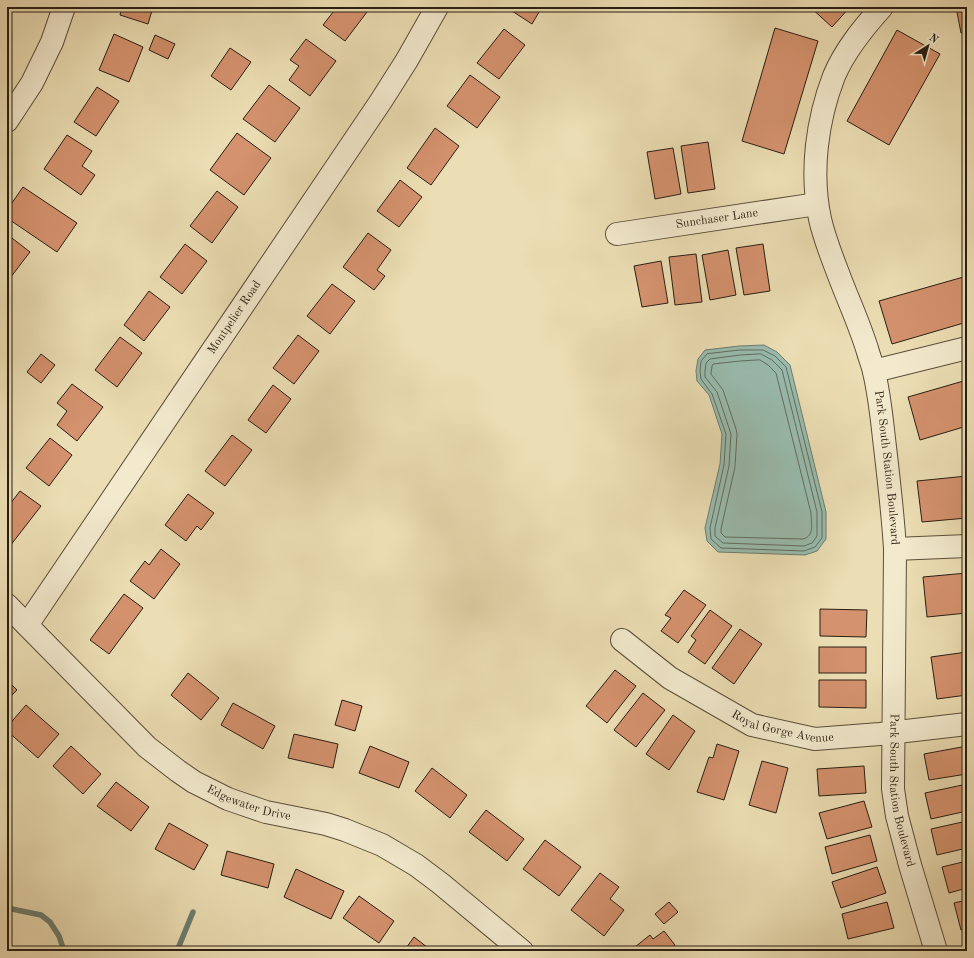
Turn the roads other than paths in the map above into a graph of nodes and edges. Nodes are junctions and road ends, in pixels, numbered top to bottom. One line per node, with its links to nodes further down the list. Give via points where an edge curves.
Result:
1 (64, 7): 4 (street, via 52,42 32,83)
2 (438, 7): 12 (street, Montpelier Road, via 381,101)
3 (882, 7): 5 (street, Park South Station Boulevard, via 861,31 847,53 835,76 823,110 817,143)
4 (7, 121)
5 (817, 204): 6 (street, Sunchaser Lane); 8 (street, Park South Station Boulevard, via 838,274)
6 (617, 234)
7 (967, 348): 8 (street)
8 (874, 371): 10 (street, Park South Station Boulevard)
9 (967, 546): 10 (street)
10 (895, 549): 15 (street, Park South Station Boulevard)
11 (7, 605): 12 (street, Edgewater Drive)
12 (27, 625): 16 (street, Edgewater Drive, via 147,747 183,775 228,799 266,812 326,824 382,845 440,883)
13 (622, 640): 15 (street, Royal Gorge Avenue, via 670,678 752,726 815,739)
14 (967, 724): 15 (street, Royal Gorge Avenue)
15 (893, 733): 17 (street, Park South Station Boulevard, via 893,789 897,816)
16 (522, 951)
17 (936, 951)

